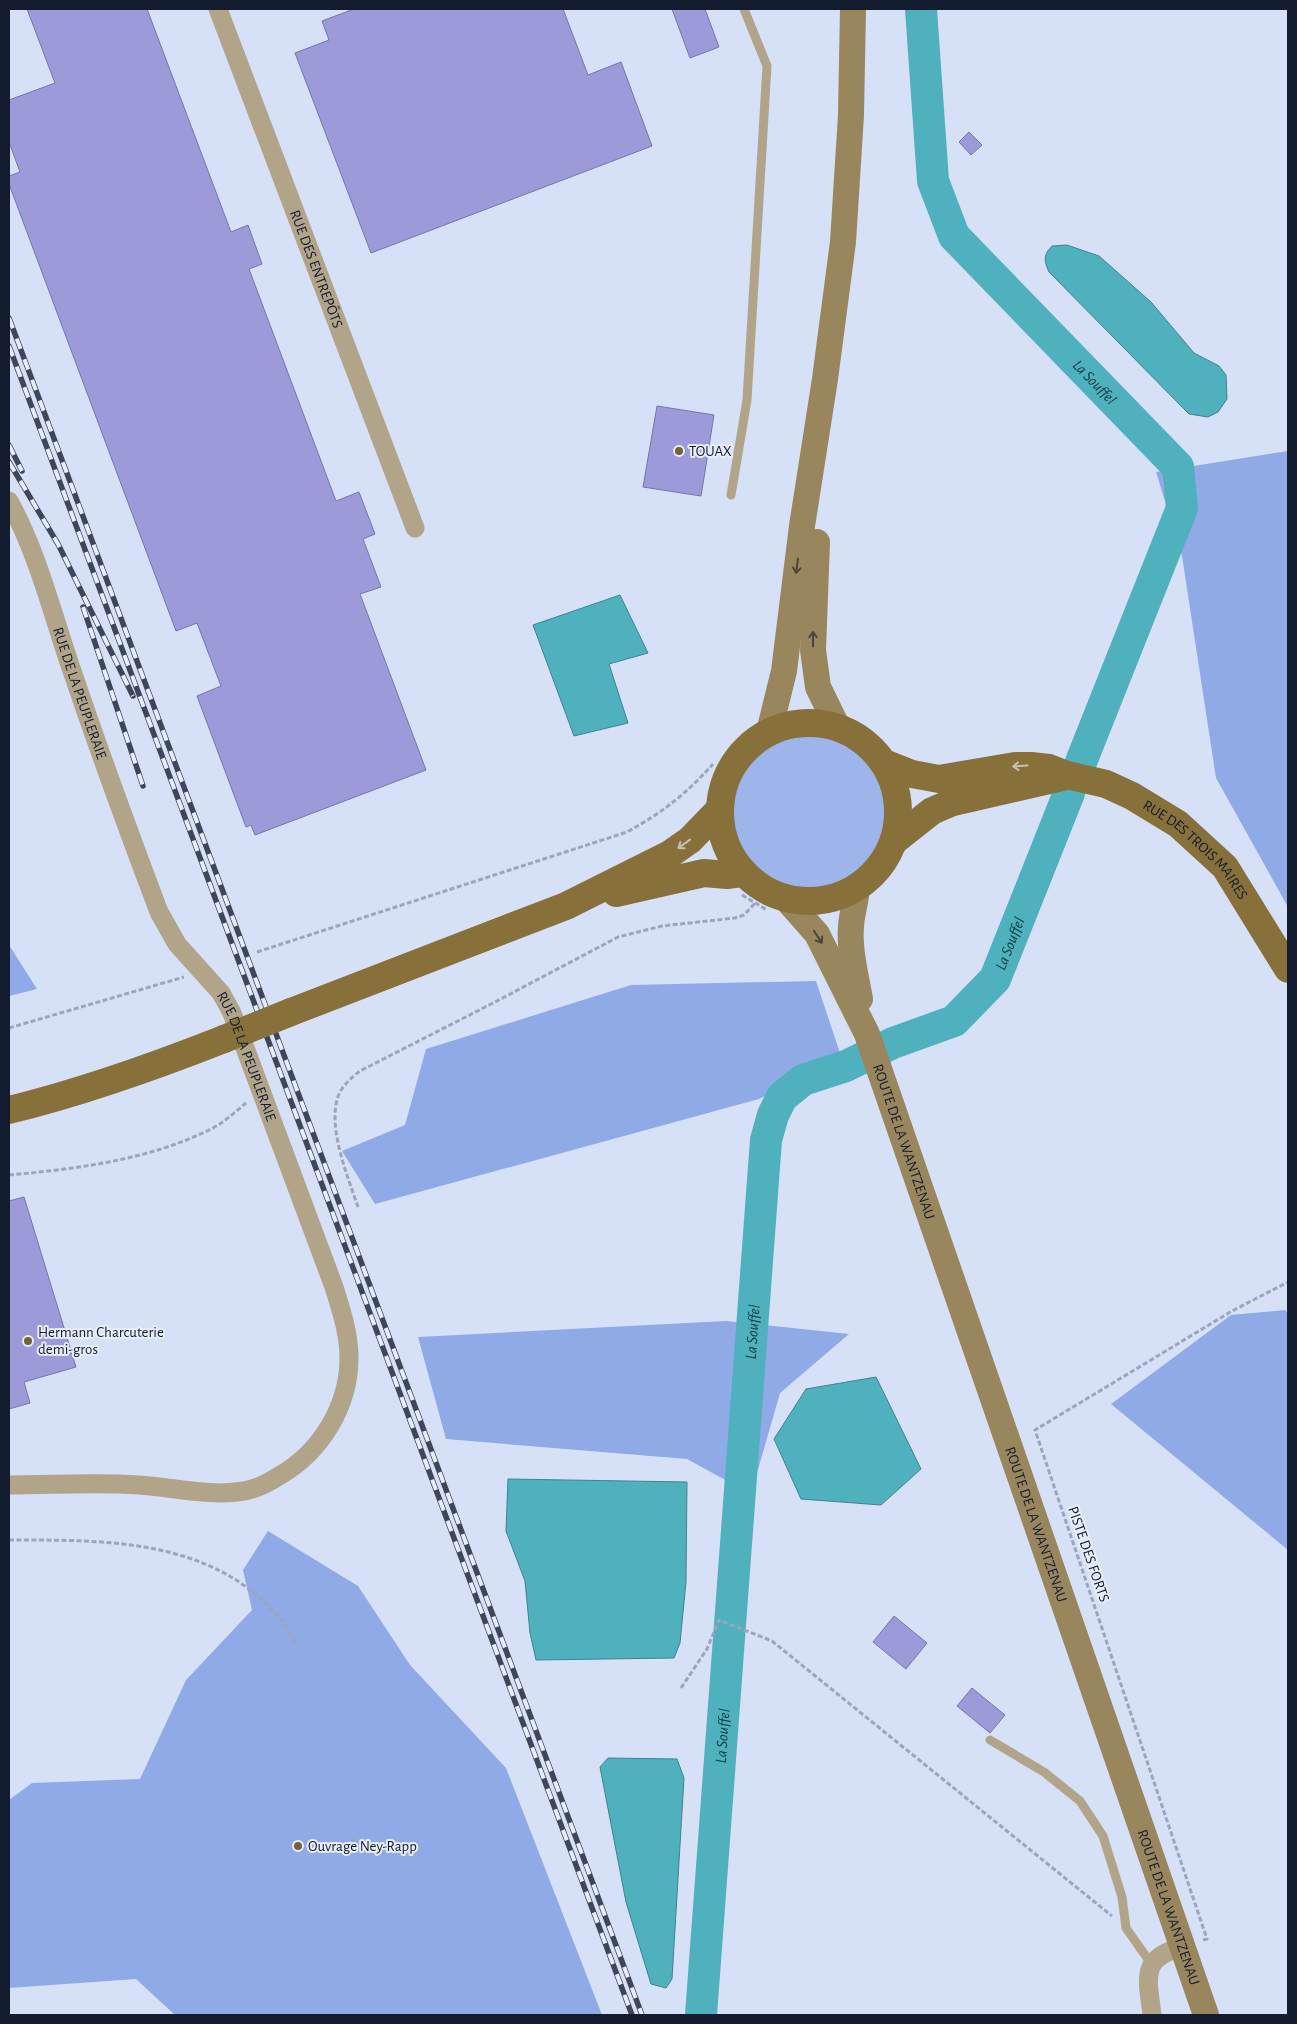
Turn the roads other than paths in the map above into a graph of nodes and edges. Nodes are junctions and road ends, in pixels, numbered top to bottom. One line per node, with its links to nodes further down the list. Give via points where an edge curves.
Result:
1 (218, 9): 9 (street, RUE DES ENTREPÔTS)
2 (744, 9): 7 (lane, via 767,66 747,400)
3 (842, 9): 5 (main road)
4 (853, 9): 5 (main road)
5 (852, 57): 6 (main road, via 843,233)
6 (825, 379): 10 (main road, one-way to 6, via 818,688 813,650); 11 (main road, one-way to 11, via 784,670)
7 (731, 495)
8 (9, 501): 23 (street, RUE DE LA PEUPLERAIE, via 43,580 159,912 177,944 229,1005 334,1287 347,1332 349,1358 348,1382 326,1435 310,1454 266,1484 246,1491 223,1493 137,1485)
9 (416, 528)
10 (838, 728): 11 (main road, via 821,723 803,723); 12 (main road, via 864,742)
11 (769, 732): 14 (main road, via 738,756 721,791)
12 (884, 763): 13 (main road, RUE DES TROIS MAIRES, one-way to 12, via 1048,768 1014,766 939,779 912,774); 15 (main road, via 898,801)
13 (1067, 775): 15 (main road, RUE DES TROIS MAIRES, via 953,802 932,811); 20 (main road, RUE DES TROIS MAIRES, via 1106,784 1178,824 1225,867)
14 (719, 810): 16 (main road, via 721,833); 18 (main road, one-way to 18, via 690,840 670,854)
15 (894, 841): 17 (main road, via 877,870)
16 (739, 882): 18 (main road, via 727,875 704,873); 19 (main road, via 762,890)
17 (857, 888): 19 (main road, via 835,898); 21 (main road, ROUTE DE LA WANTZENAU, via 851,926 852,951)
18 (566, 906): 22 (main road, bridge, via 107,1084)
19 (780, 906): 21 (main road, ROUTE DE LA WANTZENAU, one-way to 21, via 818,934)
20 (1288, 969)
21 (868, 1034): 25 (main road, ROUTE DE LA WANTZENAU)
22 (9, 1110)
23 (9, 1485)
24 (990, 1740): 26 (lane, via 1044,1772 1080,1801 1102,1836 1122,1897 1126,1928)
25 (1182, 1946): 26 (street, via 1157,1957); 28 (main road, ROUTE DE LA WANTZENAU)
26 (1152, 1965): 27 (street, via 1148,1974)
27 (1152, 2015)
28 (1206, 2015)

